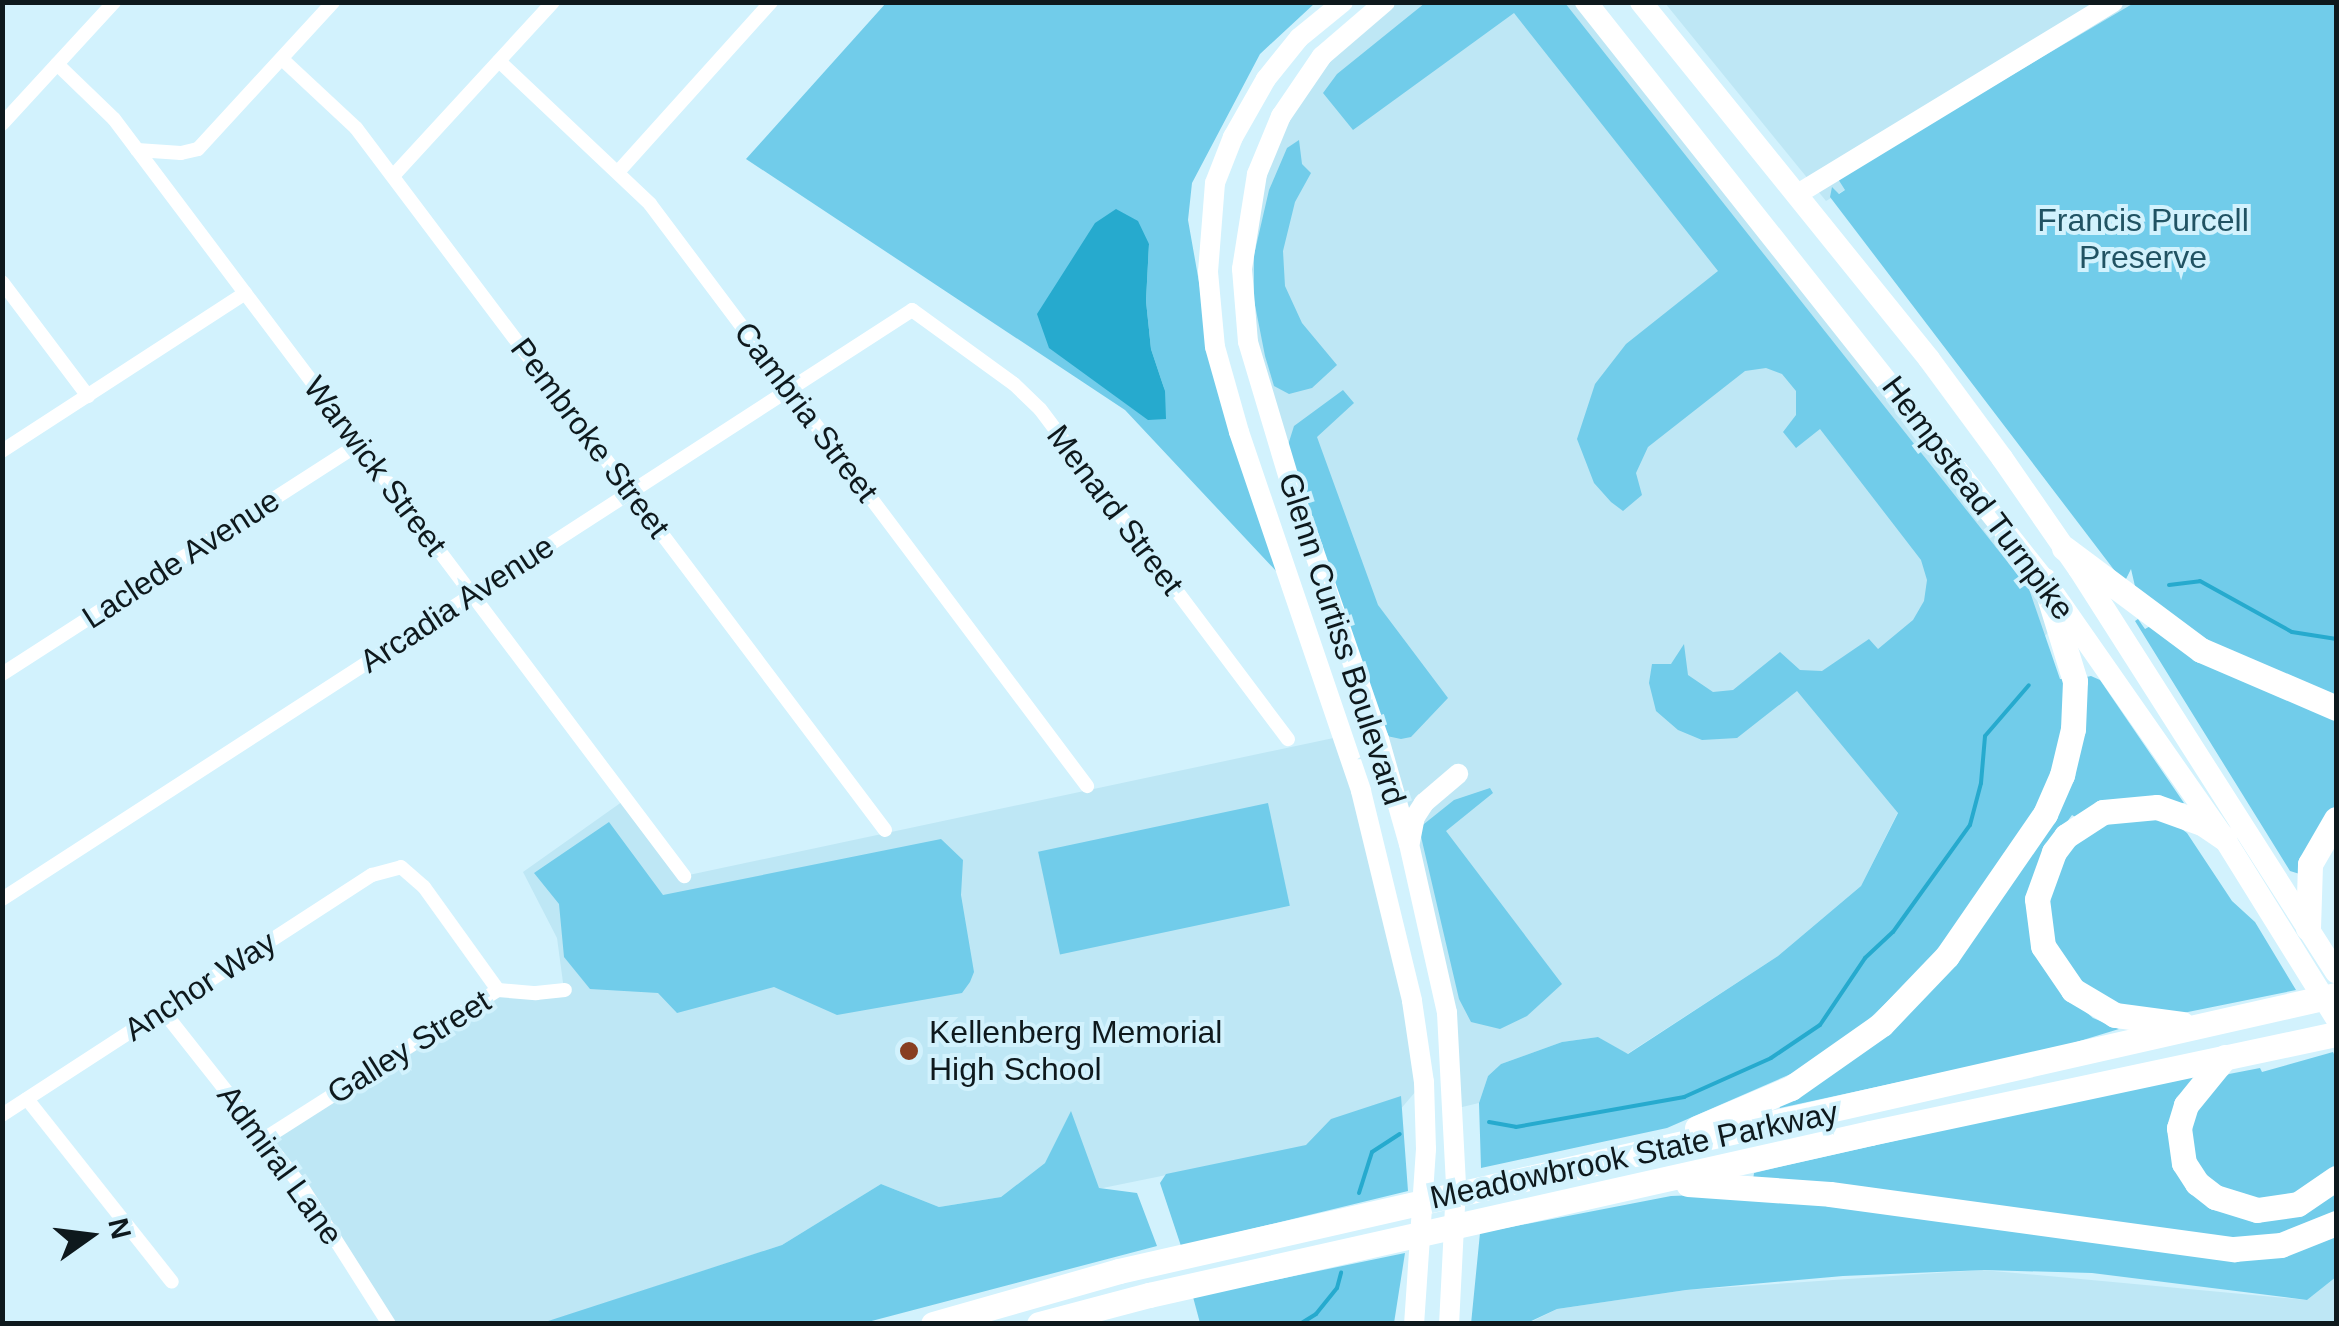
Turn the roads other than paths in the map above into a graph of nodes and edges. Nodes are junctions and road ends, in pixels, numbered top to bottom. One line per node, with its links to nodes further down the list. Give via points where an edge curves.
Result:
1 (114, 2): 12 (street)
2 (333, 2): 10 (street)
3 (553, 2): 11 (street)
4 (771, 2): 17 (street)
5 (1343, 2): 13 (main road, Glenn Curtiss Boulevard)
6 (1385, 2): 14 (main road, Glenn Curtiss Boulevard)
7 (1586, 2): 29 (main road, Hempstead Turnpike)
8 (1641, 2): 19 (main road, Hempstead Turnpike)
9 (2113, 2): 19 (main road)
10 (282, 58): 16 (street, via 198,148); 18 (street, Pembroke Street, via 356,128)
11 (499, 61): 17 (street, Cambria Street); 18 (street)
12 (57, 64): 15 (street); 16 (street, Warwick Street)
13 (1276, 67): 14 (main road); 43 (main road, Glenn Curtiss Boulevard, via 1233,136 1214,184 1208,272 1215,347 1364,802)
14 (1299, 84): 39 (main road, Glenn Curtiss Boulevard, via 1257,174 1242,269 1248,342)
15 (2, 124)
16 (136, 150): 21 (street, Warwick Street)
17 (618, 172): 23 (street, Cambria Street, via 650,204)
18 (394, 176): 27 (street, Pembroke Street)
19 (1796, 195): 28 (main road, Hempstead Turnpike, via 1930,359)
20 (2, 282): 24 (street)
21 (245, 293): 24 (street); 25 (street, Warwick Street)
22 (912, 310): 23 (street, Arcadia Avenue); 33 (street, Menard Street, via 1040,409)
23 (789, 390): 27 (street, Arcadia Avenue); 35 (street, Cambria Street)
24 (88, 396): 26 (street)
25 (359, 444): 30 (street, Warwick Street); 31 (street, Laclede Avenue)
26 (2, 451)
27 (630, 492): 30 (street, Arcadia Avenue); 37 (street, Pembroke Street)
28 (2064, 548): 32 (highway, via 2200,650); 42 (main road, Hempstead Turnpike)
29 (2044, 580): 38 (main road, Hempstead Turnpike); 57 (highway, via 2075,680 2073,729 2045,814 1993,894 1915,993 1840,1058 1791,1088)
30 (472, 594): 40 (street, Warwick Street); 41 (street, Arcadia Avenue)
31 (2, 674)
32 (2336, 708)
33 (1288, 740)
34 (1458, 774): 39 (main road, via 1424,803)
35 (1086, 786)
36 (2336, 819): 42 (highway, via 2310,864)
37 (884, 830)
38 (2224, 838): 46 (main road, Hempstead Turnpike); 51 (highway, via 2156,808 2103,812 2066,836 2036,899 2043,946 2054,968 2086,1000 2132,1020)
39 (1409, 844): 45 (main road, Glenn Curtiss Boulevard)
40 (684, 876)
41 (2, 899)
42 (2308, 928): 44 (main road, Hempstead Turnpike)
43 (1397, 938): 45 (main road); 63 (main road, Glenn Curtiss Boulevard, via 1424,1082 1426,1184)
44 (2336, 972)
45 (1440, 981): 62 (main road, Glenn Curtiss Boulevard, via 1454,1076)
46 (2325, 989): 50 (main road, Hempstead Turnpike); 51 (highway, Meadowbrook State Parkway)
47 (498, 990): 48 (street, Galley Street); 49 (street, Anchor Way, via 402,859); 56 (street, Galley Street)
48 (564, 990)
49 (163, 1011): 54 (street, Anchor Way); 56 (street, Admiral Lane)
50 (2336, 1018)
51 (2207, 1026): 57 (highway, Meadowbrook State Parkway)
52 (2336, 1034): 53 (highway, Meadowbrook State Parkway)
53 (2226, 1058): 58 (highway, via 2186,1105 2179,1128 2184,1162 2197,1183 2232,1204 2273,1209 2298,1204); 59 (highway, Meadowbrook State Parkway)
54 (27, 1099): 55 (street, Anchor Way); 61 (street)
55 (2, 1115)
56 (264, 1140): 64 (street, Admiral Lane)
57 (1654, 1149): 65 (highway, Meadowbrook State Parkway, via 1119,1271)
58 (2336, 1178)
59 (1664, 1181): 60 (highway, via 1830,1194 2234,1249 2280,1245); 66 (highway, Meadowbrook State Parkway)
60 (2336, 1224)
61 (172, 1282)
62 (1450, 1313)
63 (1415, 1318)
64 (390, 1324)
65 (933, 1324)
66 (1039, 1324)

